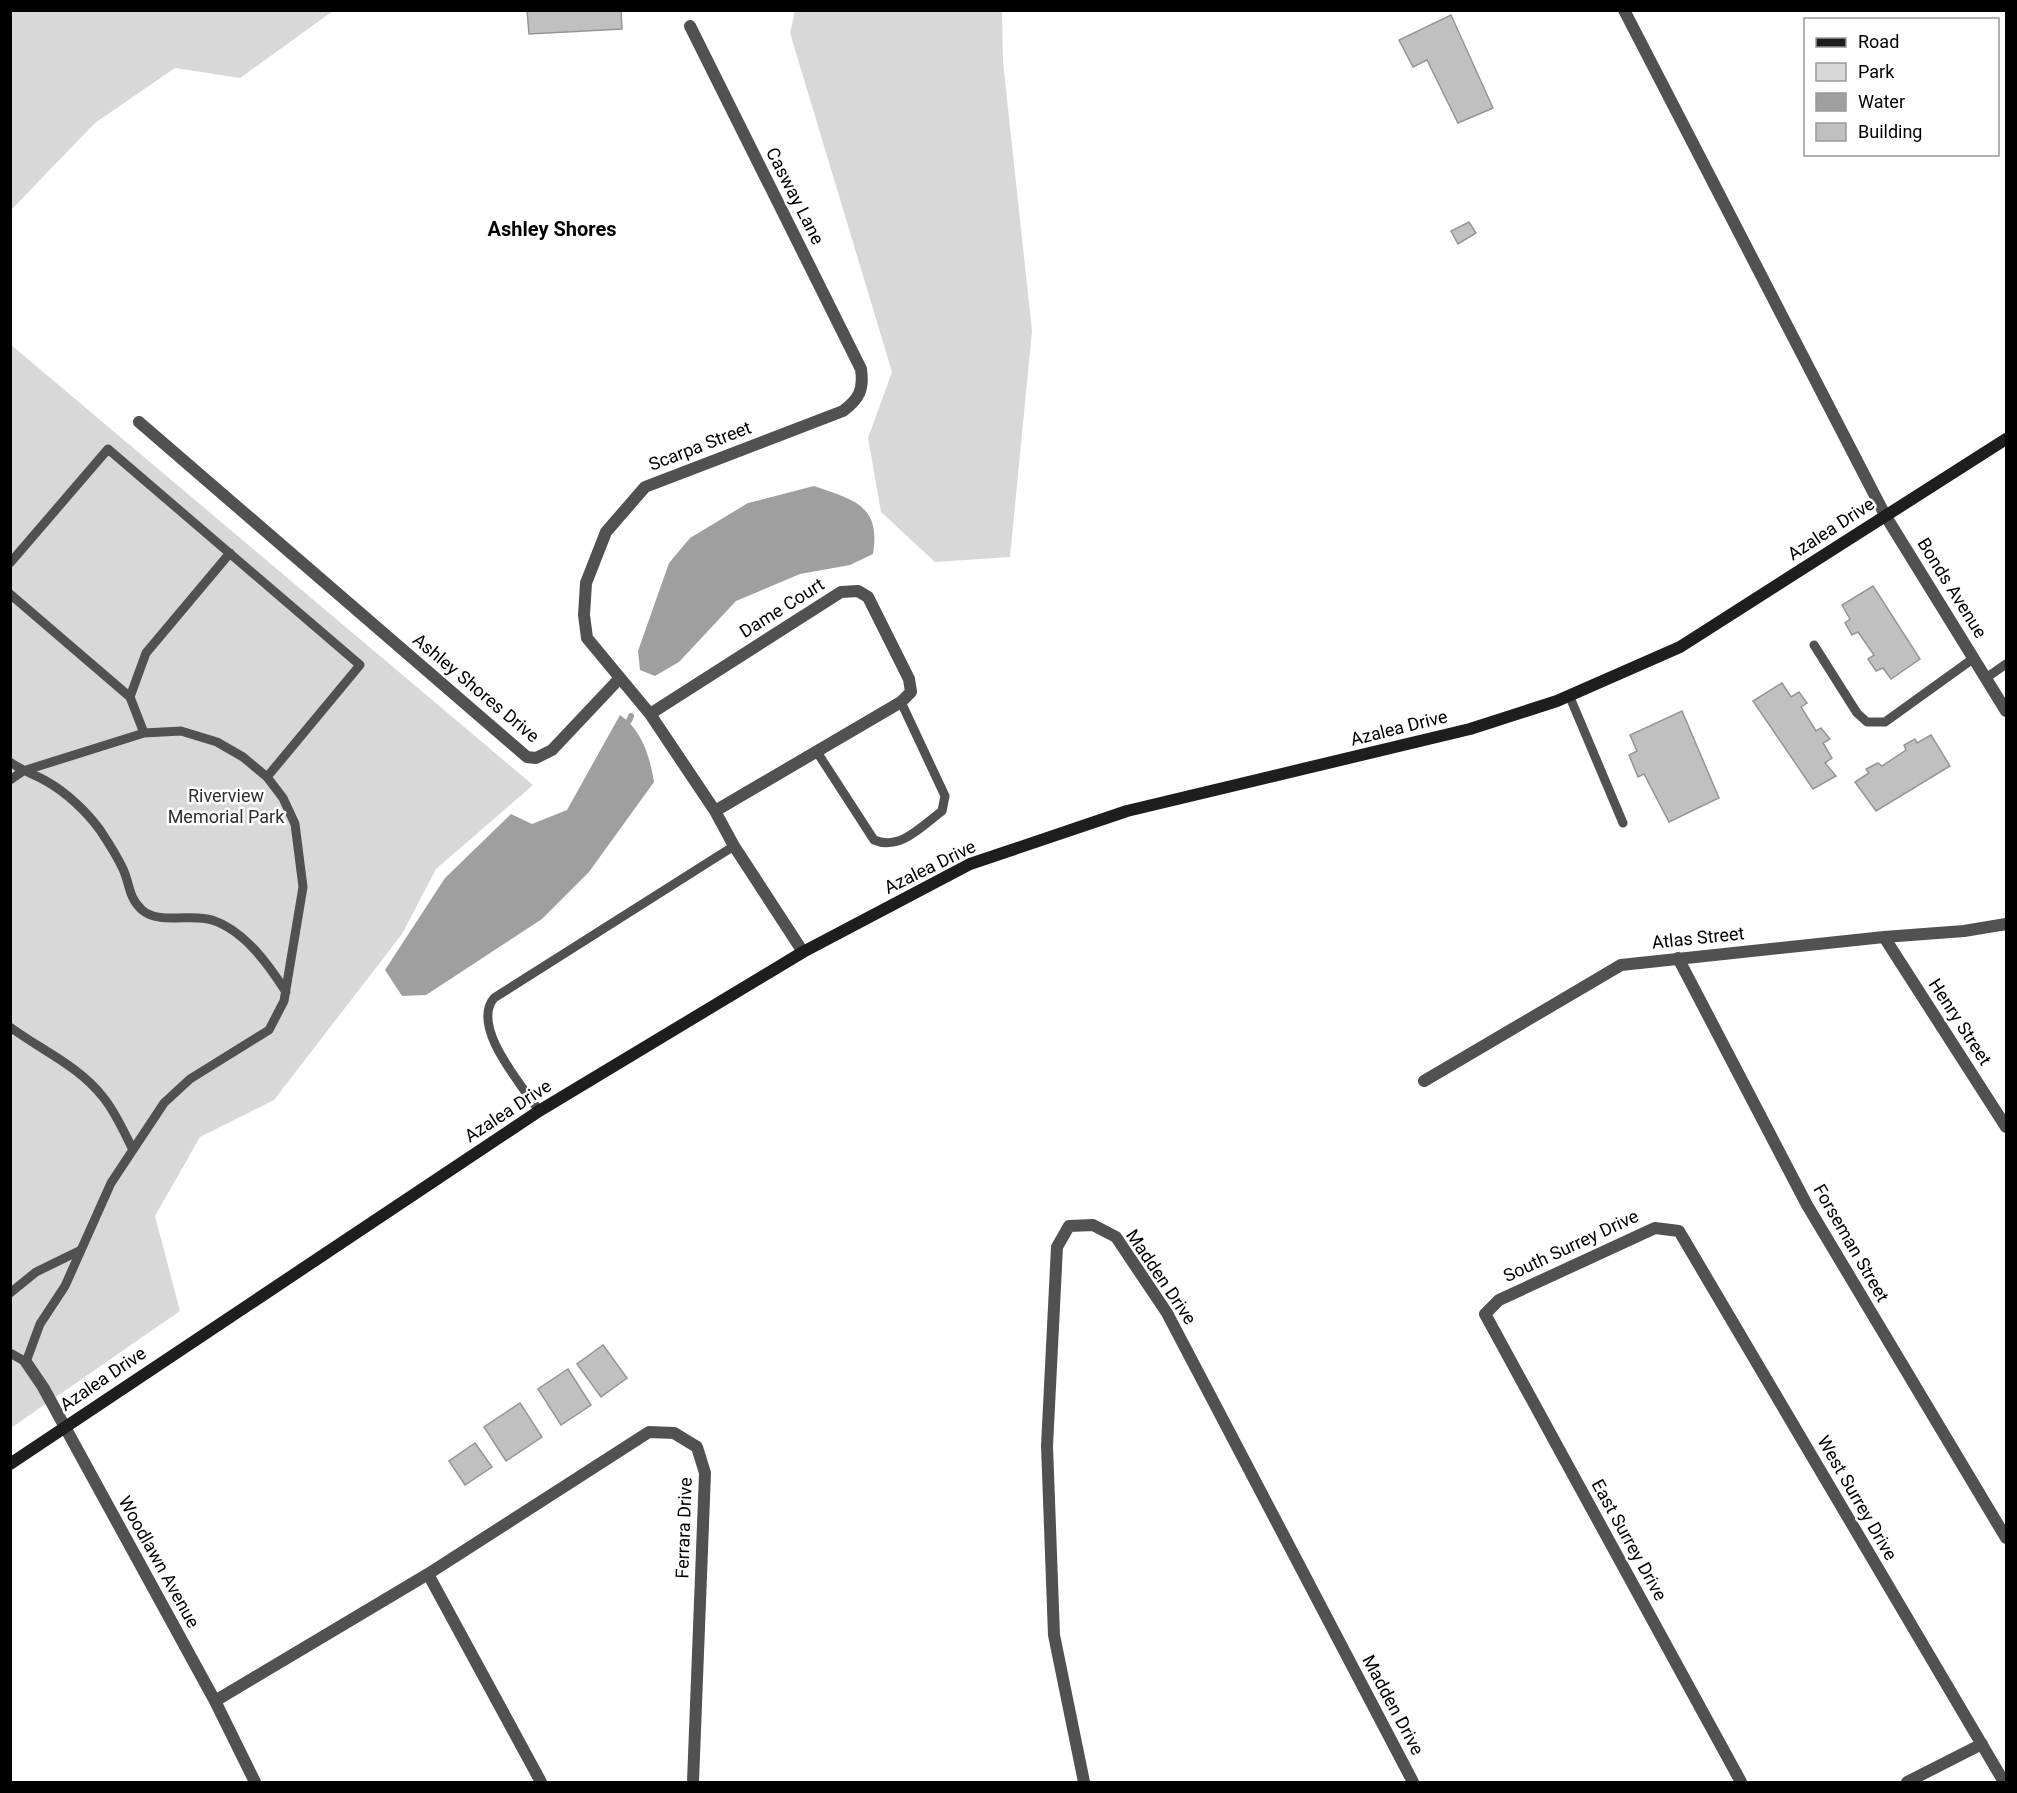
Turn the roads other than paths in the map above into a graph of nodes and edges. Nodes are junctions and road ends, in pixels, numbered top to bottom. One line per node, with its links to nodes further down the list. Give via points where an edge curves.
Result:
1 (1624, 10): 6 (street, Bonds Avenue)
2 (690, 26): 3 (street, Casway Lane, via 861,369)
3 (863, 385): 14 (street, Scarpa Street, via 857,400 843,411 645,487 606,532 586,583 584,615 587,638)
4 (139, 422): 14 (street, Ashley Shores Drive, via 526,757 536,758 552,750)
5 (2007, 439): 6 (street, Azalea Drive)
6 (1885, 515): 11 (street, Bonds Avenue); 15 (street, Azalea Drive, via 1680,647)
7 (230, 553): 8 (lane, via 108,449); 16 (lane, via 146,653); 24 (lane, via 360,665)
8 (10, 563)
9 (10, 594): 16 (lane)
10 (1814, 645): 11 (lane, via 1857,713 1867,722 1885,722)
11 (1974, 658): 13 (street, Bonds Avenue)
12 (2007, 664): 13 (lane)
13 (1986, 678): 18 (street, Bonds Avenue)
14 (619, 679): 19 (street)
15 (1569, 695): 27 (lane); 31 (street, Azalea Drive, via 1470,729 1127,811 970,864)
16 (130, 697): 20 (lane)
17 (901, 702): 19 (street, Dame Court, via 911,692 909,679 868,597 858,591 841,592); 21 (street); 21 (lane, via 945,796 942,811 900,842 885,845 874,840)
18 (2007, 711)
19 (650, 714): 26 (street)
20 (144, 732): 23 (lane); 24 (lane, via 181,731 217,742)
21 (817, 752): 26 (street)
22 (10, 762): 23 (lane)
23 (22, 771): 25 (lane); 33 (lane, via 46,781 90,818 119,861 129,894 143,911 159,917 211,919 227,927 254,950)
24 (267, 777): 33 (lane, via 295,824 303,887)
25 (10, 780)
26 (715, 811): 28 (street)
27 (1623, 823)
28 (734, 846): 31 (street); 36 (lane, via 488,1005 489,1035)
29 (2007, 924): 30 (street, Atlas Street)
30 (1884, 937): 32 (street, Atlas Street); 37 (street, Henry Street)
31 (803, 952): 36 (street, Azalea Drive)
32 (1678, 958): 35 (street, Atlas Street, via 1621,965); 47 (street, Forseman Street, via 1807,1205)
33 (286, 992): 38 (lane, via 269,1030 190,1079 164,1103)
34 (10, 1027): 38 (lane, via 88,1081 103,1096)
35 (1424, 1082)
36 (539, 1112): 45 (street, Azalea Drive)
37 (2007, 1127)
38 (133, 1150): 40 (lane, via 111,1182)
39 (1679, 1231): 42 (street, South Surrey Drive, via 1655,1228 1499,1300); 50 (street, West Surrey Drive)
40 (81, 1251): 41 (lane, via 36,1272); 44 (lane, via 65,1286 40,1324)
41 (10, 1293)
42 (1485, 1314): 56 (street, East Surrey Drive)
43 (10, 1353): 44 (lane)
44 (26, 1362): 45 (street, Woodlawn Avenue)
45 (64, 1427): 46 (street, Azalea Drive); 49 (street, Woodlawn Avenue)
46 (10, 1464)
47 (2007, 1538)
48 (428, 1574): 49 (street, Ferrara Drive); 52 (street); 53 (street, Ferrara Drive, via 650,1432 674,1433 698,1447 705,1473)
49 (215, 1701): 51 (street, Woodlawn Avenue)
50 (1982, 1744): 57 (street); 58 (street, West Surrey Drive)
51 (255, 1782)
52 (541, 1782)
53 (693, 1782)
54 (1084, 1782): 55 (street, Madden Drive, via 1054,1635 1047,1446 1057,1246 1069,1226 1093,1225 1116,1237 1167,1314)
55 (1413, 1782)
56 (1741, 1782)
57 (1907, 1782)
58 (2004, 1782)

